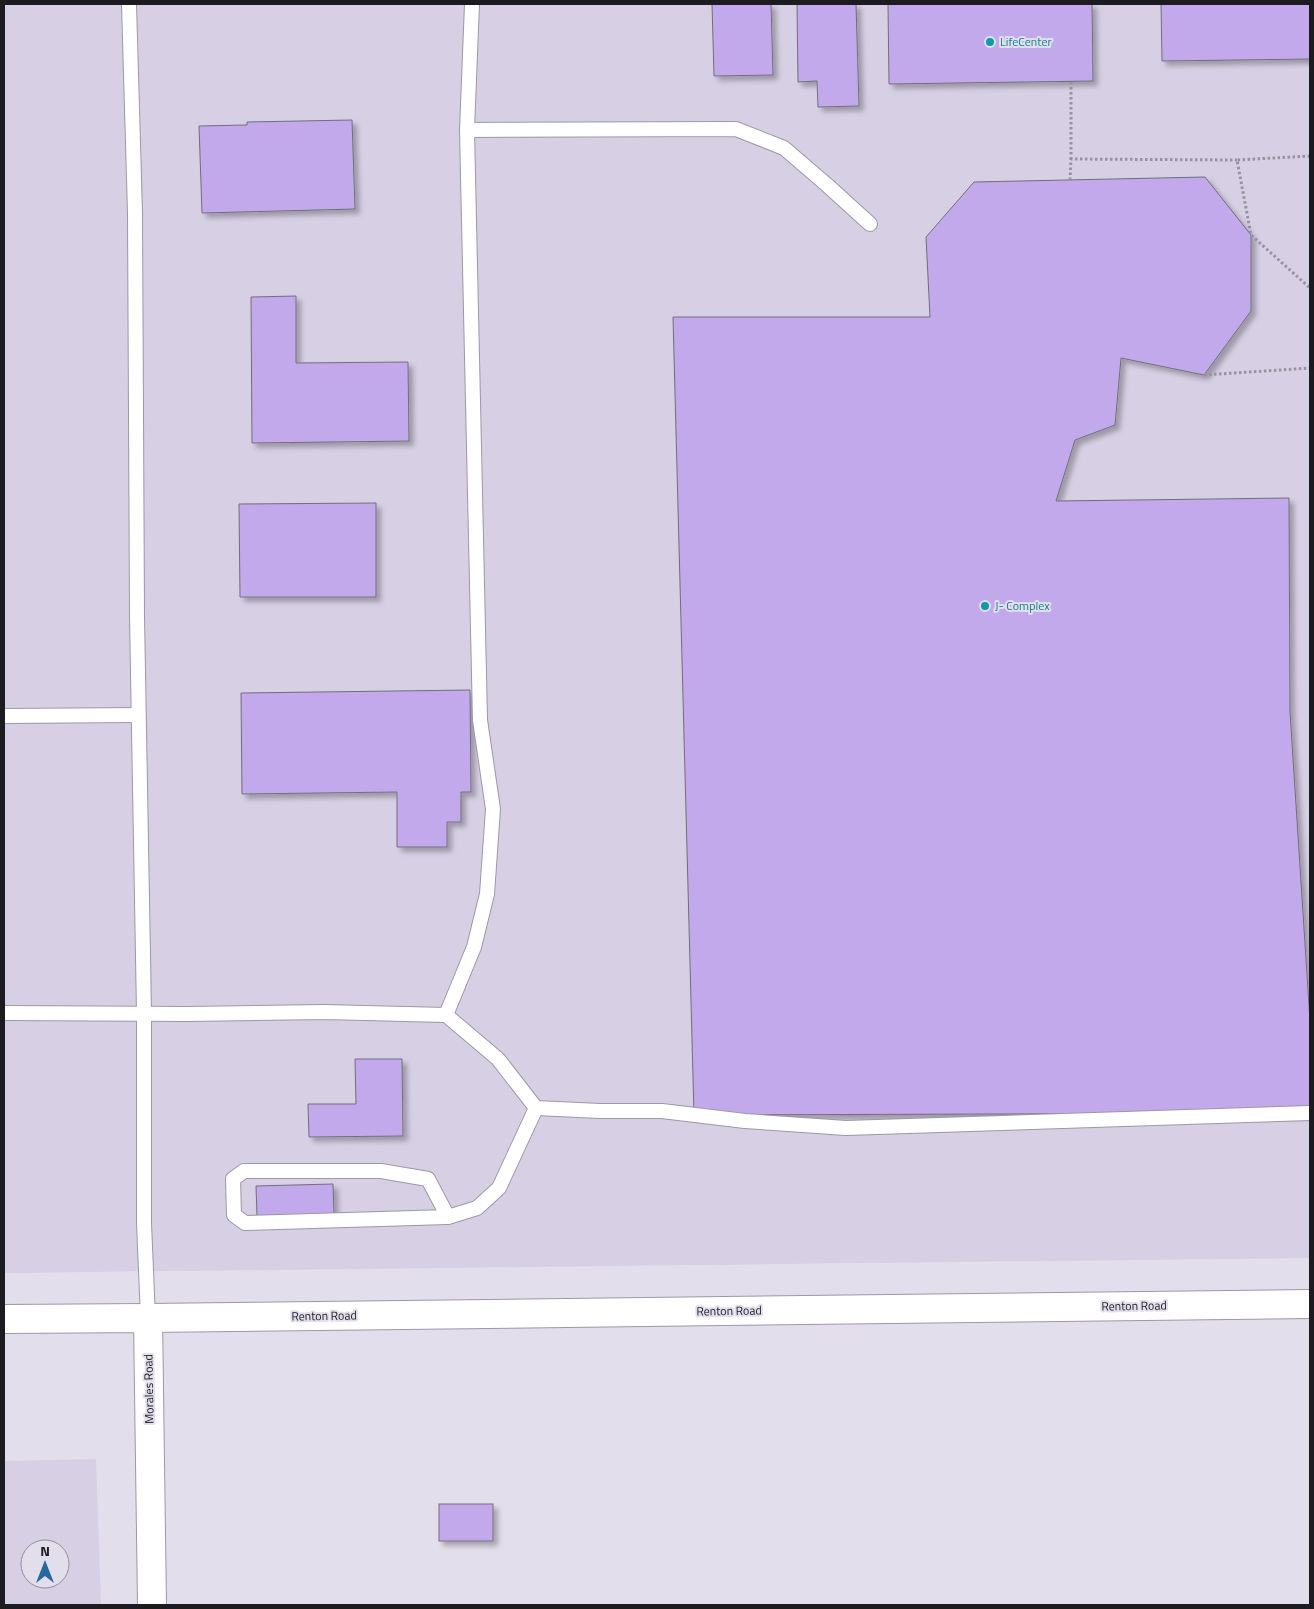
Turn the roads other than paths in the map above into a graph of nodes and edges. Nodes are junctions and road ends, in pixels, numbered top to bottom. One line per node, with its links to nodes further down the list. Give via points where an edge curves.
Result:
1 (129, 4): 5 (lane, via 135,213)
2 (472, 4): 3 (lane)
3 (467, 130): 4 (lane, via 736,129 784,148); 9 (lane, via 480,720 493,809 487,894 474,947)
4 (870, 224)
5 (138, 715): 6 (lane); 8 (lane)
6 (4, 716)
7 (4, 1013): 8 (lane)
8 (144, 1013): 9 (lane); 14 (lane, via 144,1224)
9 (446, 1014): 10 (lane, via 498,1059)
10 (536, 1108): 11 (lane, via 662,1111 745,1122 846,1128); 12 (lane, via 499,1188 477,1208)
11 (1310, 1113)
12 (448, 1217): 12 (lane, via 245,1224 234,1215 233,1179 244,1170 381,1170 428,1179)
13 (1310, 1304): 14 (street, Renton Road)
14 (148, 1318): 15 (street); 16 (street, Morales Road)
15 (4, 1319)
16 (152, 1605)

